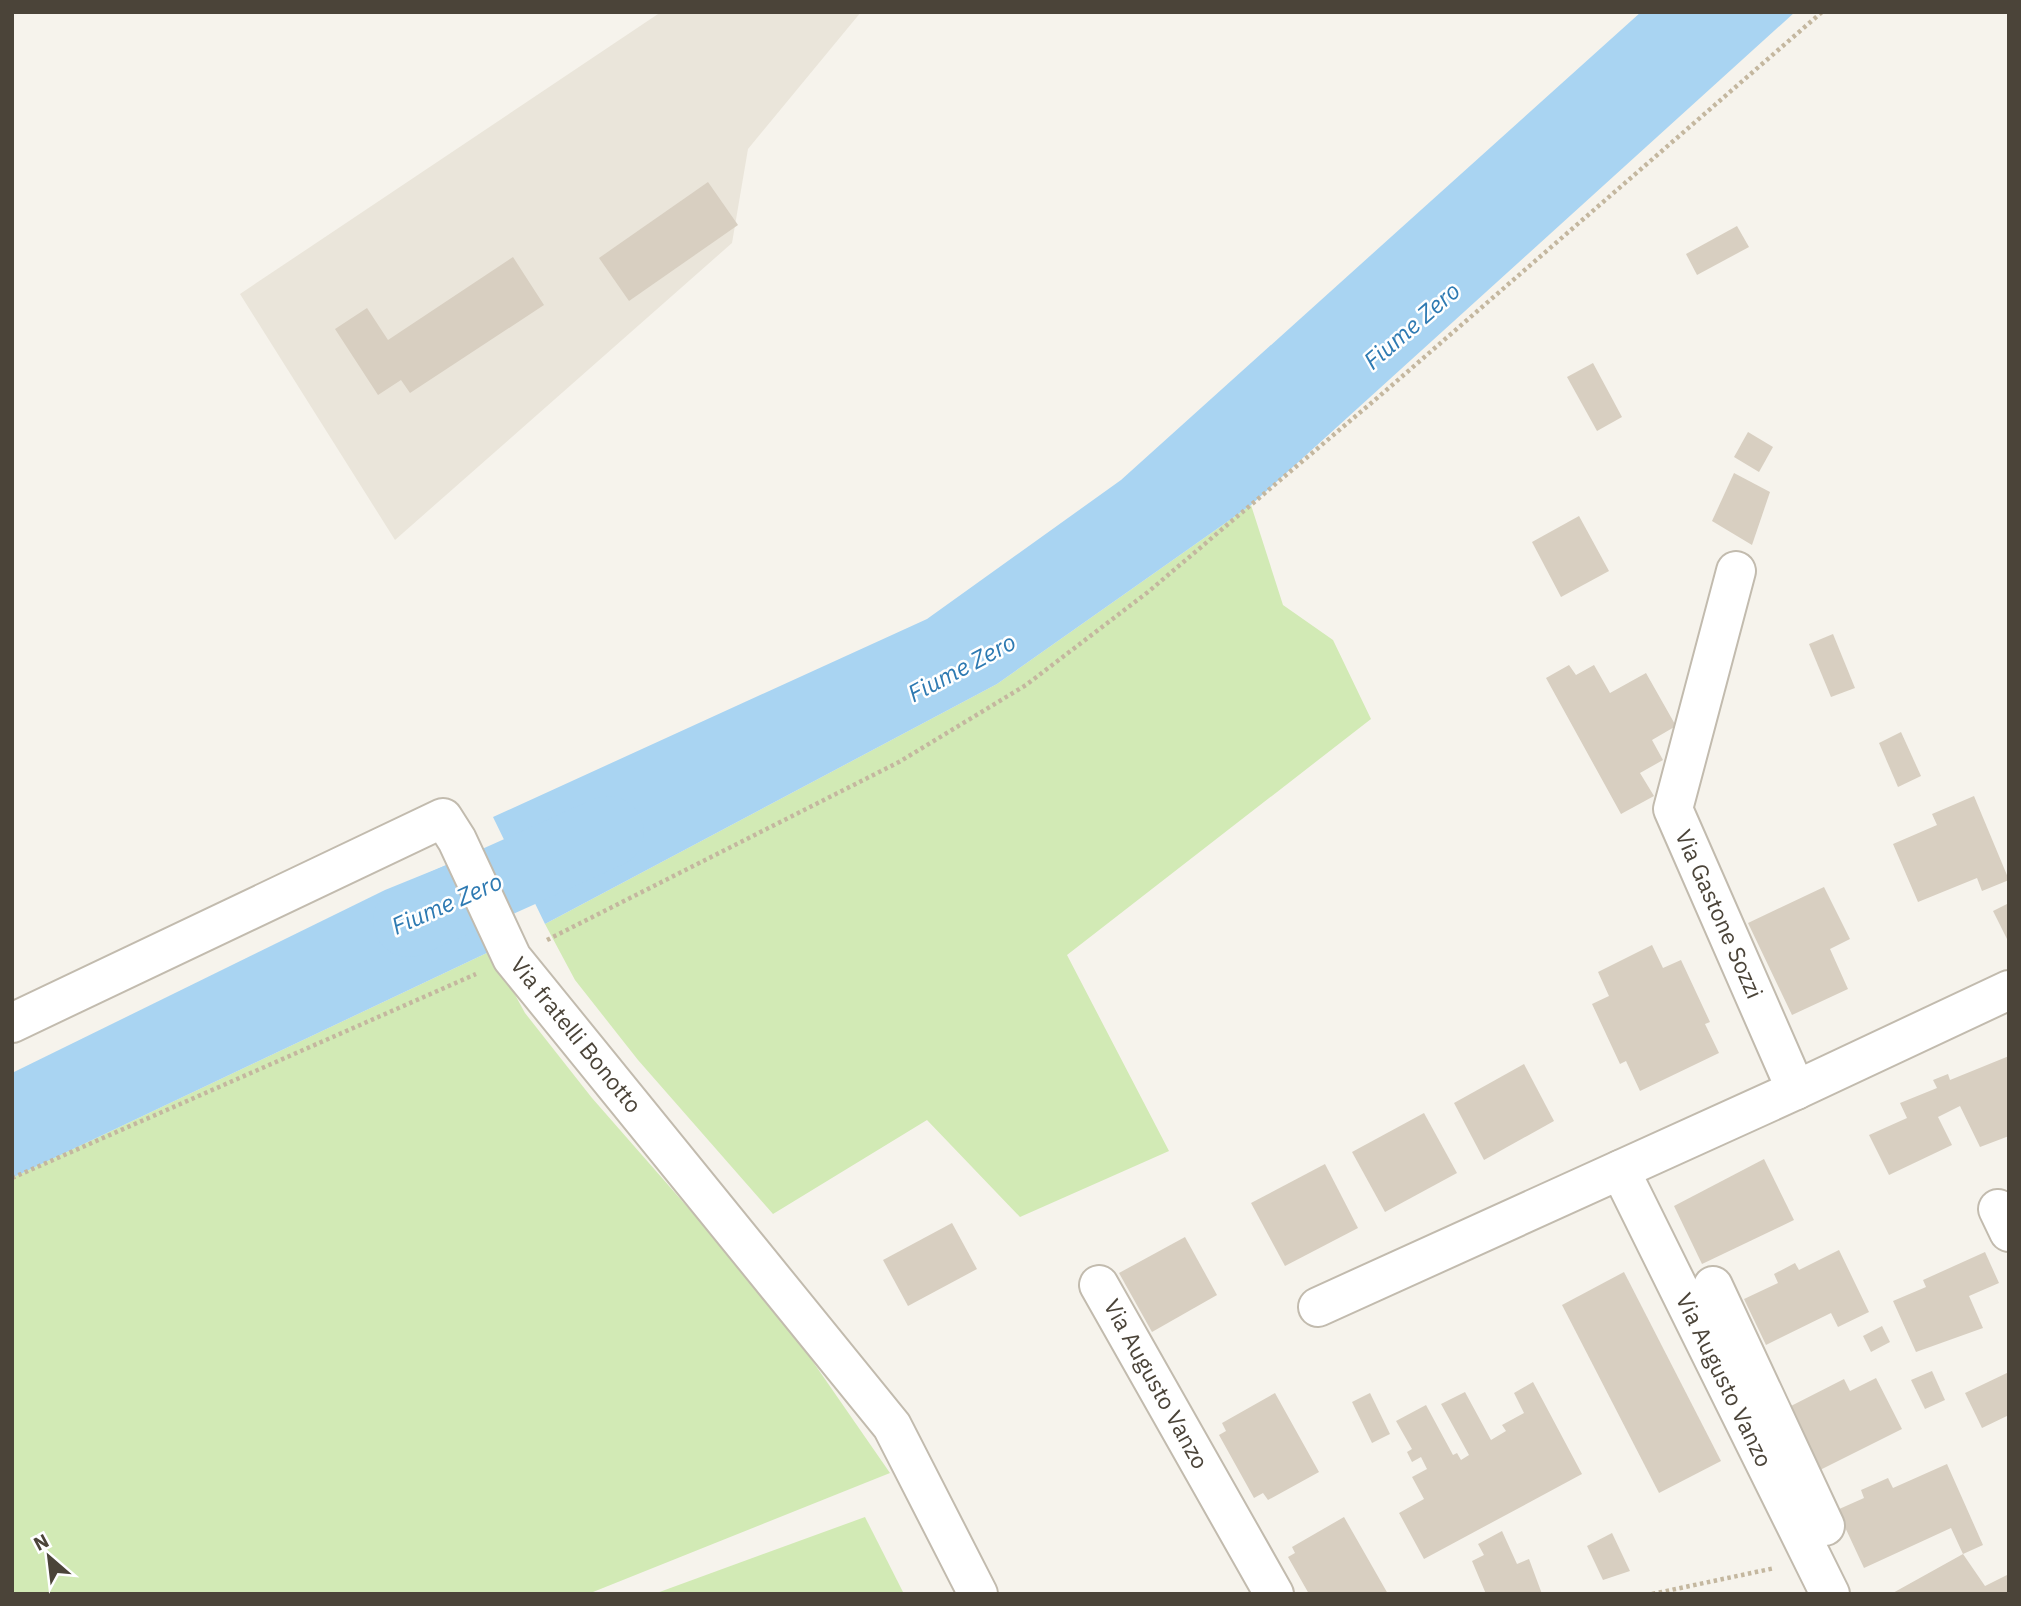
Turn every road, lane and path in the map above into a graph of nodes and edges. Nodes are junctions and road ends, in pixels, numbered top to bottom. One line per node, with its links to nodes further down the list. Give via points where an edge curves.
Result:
1 (1822, 12): 3 (path, via 1373,402 1148,592 1026,685 900,762)
2 (1736, 571): 6 (street, Via Gastone Sozzi, via 1673,809)
3 (512, 957): 5 (street, Via fratelli Bonotto, via 443,818); 8 (path); 13 (street, Via fratelli Bonotto, via 892,1426)
4 (2009, 990): 6 (street)
5 (12, 1023)
6 (1796, 1090): 7 (street)
7 (1620, 1170): 11 (street); 12 (street, Via Augusto Vanzo)
8 (12, 1178)
9 (1099, 1285): 14 (street, Via Augusto Vanzo)
10 (1713, 1286): 12 (street, Via Augusto Vanzo, via 1835,1546)
11 (1318, 1307)
12 (1829, 1591): 15 (path, via 1775,1568)
13 (978, 1594)
14 (1274, 1594)
15 (1652, 1594)

